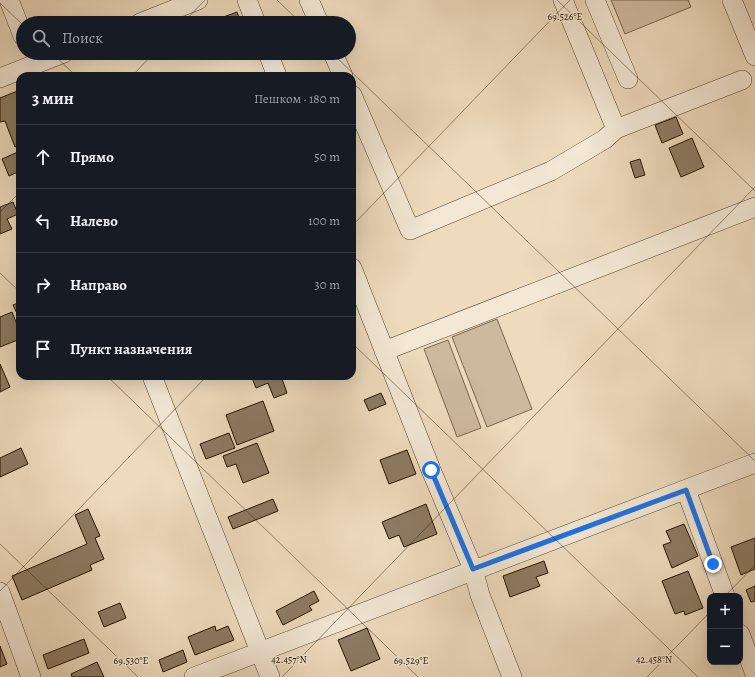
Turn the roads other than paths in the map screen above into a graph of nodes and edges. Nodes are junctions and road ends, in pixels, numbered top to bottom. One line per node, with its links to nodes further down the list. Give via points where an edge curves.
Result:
1 (10, 0): 11 (street)
2 (198, 0): 8 (street)
3 (247, 0): 9 (street)
4 (309, 0): 10 (street)
5 (563, 0): 23 (street)
6 (595, 0): 20 (street)
7 (732, 0): 12 (street)
8 (158, 16)
9 (253, 16)
10 (316, 16)
11 (16, 17)
12 (755, 56)
13 (46, 60): 16 (street)
14 (271, 60): 17 (street)
15 (336, 60): 18 (street)
16 (34, 65): 19 (street)
17 (275, 72)
18 (341, 72)
19 (0, 78)
20 (628, 79)
21 (742, 80): 23 (street)
22 (356, 104): 23 (street, via 410,230 551,171 605,139)
23 (616, 129)
24 (755, 207): 26 (street)
25 (356, 278): 26 (street)
26 (384, 351): 30 (street)
27 (154, 380): 34 (street)
28 (755, 463): 29 (street)
29 (686, 490): 30 (street); 32 (street)
30 (473, 569): 34 (street); 39 (street, via 480,595)
31 (0, 592): 36 (street)
32 (724, 593)
33 (743, 642): 35 (street)
34 (260, 652): 37 (street); 38 (street)
35 (755, 674)
36 (31, 677)
37 (194, 677)
38 (270, 677)
39 (512, 677)

